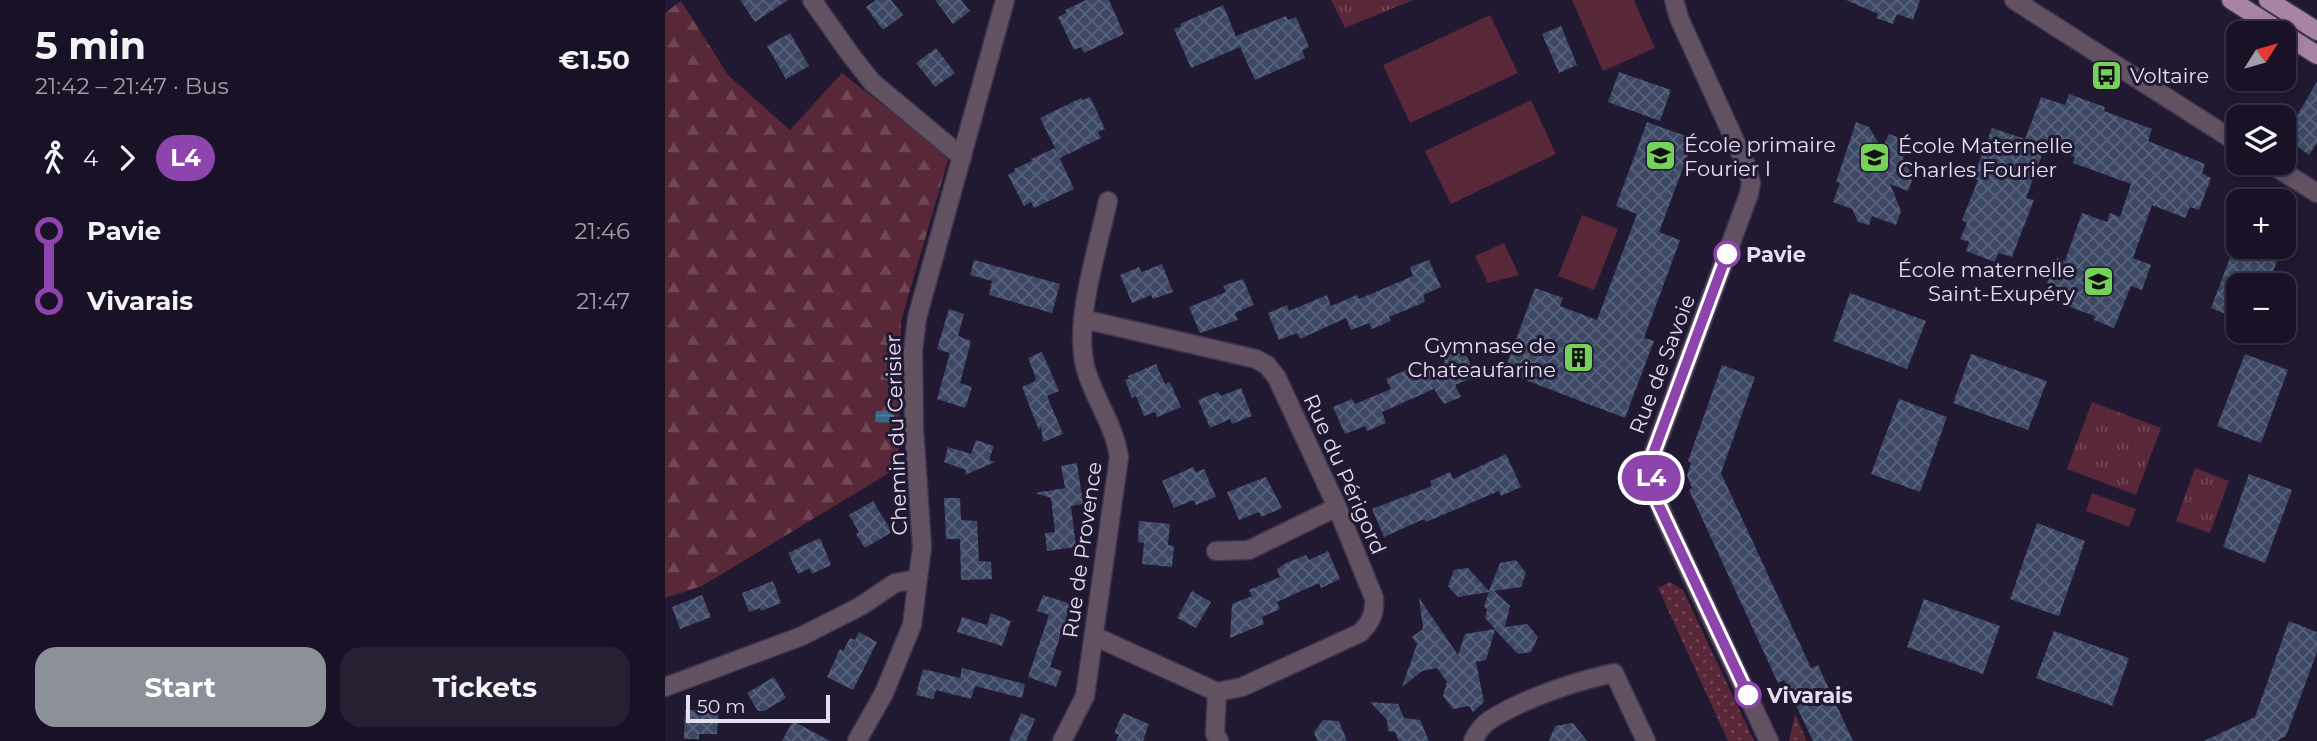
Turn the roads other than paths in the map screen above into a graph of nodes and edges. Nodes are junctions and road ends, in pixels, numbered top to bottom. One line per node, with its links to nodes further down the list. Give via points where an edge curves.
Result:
1 (812, 0): 12 (street, via 872,82)
2 (1005, 0): 12 (street, Chemin du Cerisier)
3 (1674, 0): 28 (street, Rue de Savoie, via 1751,183 1653,454 1651,482)
4 (2014, 0): 11 (street)
5 (2231, 0): 7 (main road)
6 (2268, 0): 8 (main road)
7 (2263, 21)
8 (2317, 31)
9 (2296, 42): 10 (main road)
10 (2317, 55)
11 (2226, 136)
12 (962, 157): 19 (street, Chemin du Cerisier, via 916,318 914,415 922,547)
13 (2288, 175): 14 (street)
14 (2317, 193)
15 (1108, 201): 16 (street, Rue de Provence)
16 (1083, 319): 17 (street, Rue du Périgord, via 1267,365); 20 (street, Rue de Provence, via 1086,368 1111,424 1119,457)
17 (1337, 507): 18 (street, via 1249,550); 22 (street, Rue du Périgord, via 1374,598 1369,625 1242,687)
18 (1216, 551)
19 (918, 579): 21 (street, via 895,583 802,636); 24 (street, Chemin du Cerisier, via 912,625 884,693)
20 (1094, 636): 22 (street); 25 (street, Rue de Provence, via 1085,696)
21 (665, 687)
22 (1217, 692): 23 (street)
23 (1213, 739)
24 (857, 741)
25 (1062, 741)
26 (1473, 741): 27 (street, via 1490,720 1579,681 1614,673)
27 (1646, 741)
28 (1769, 741)

